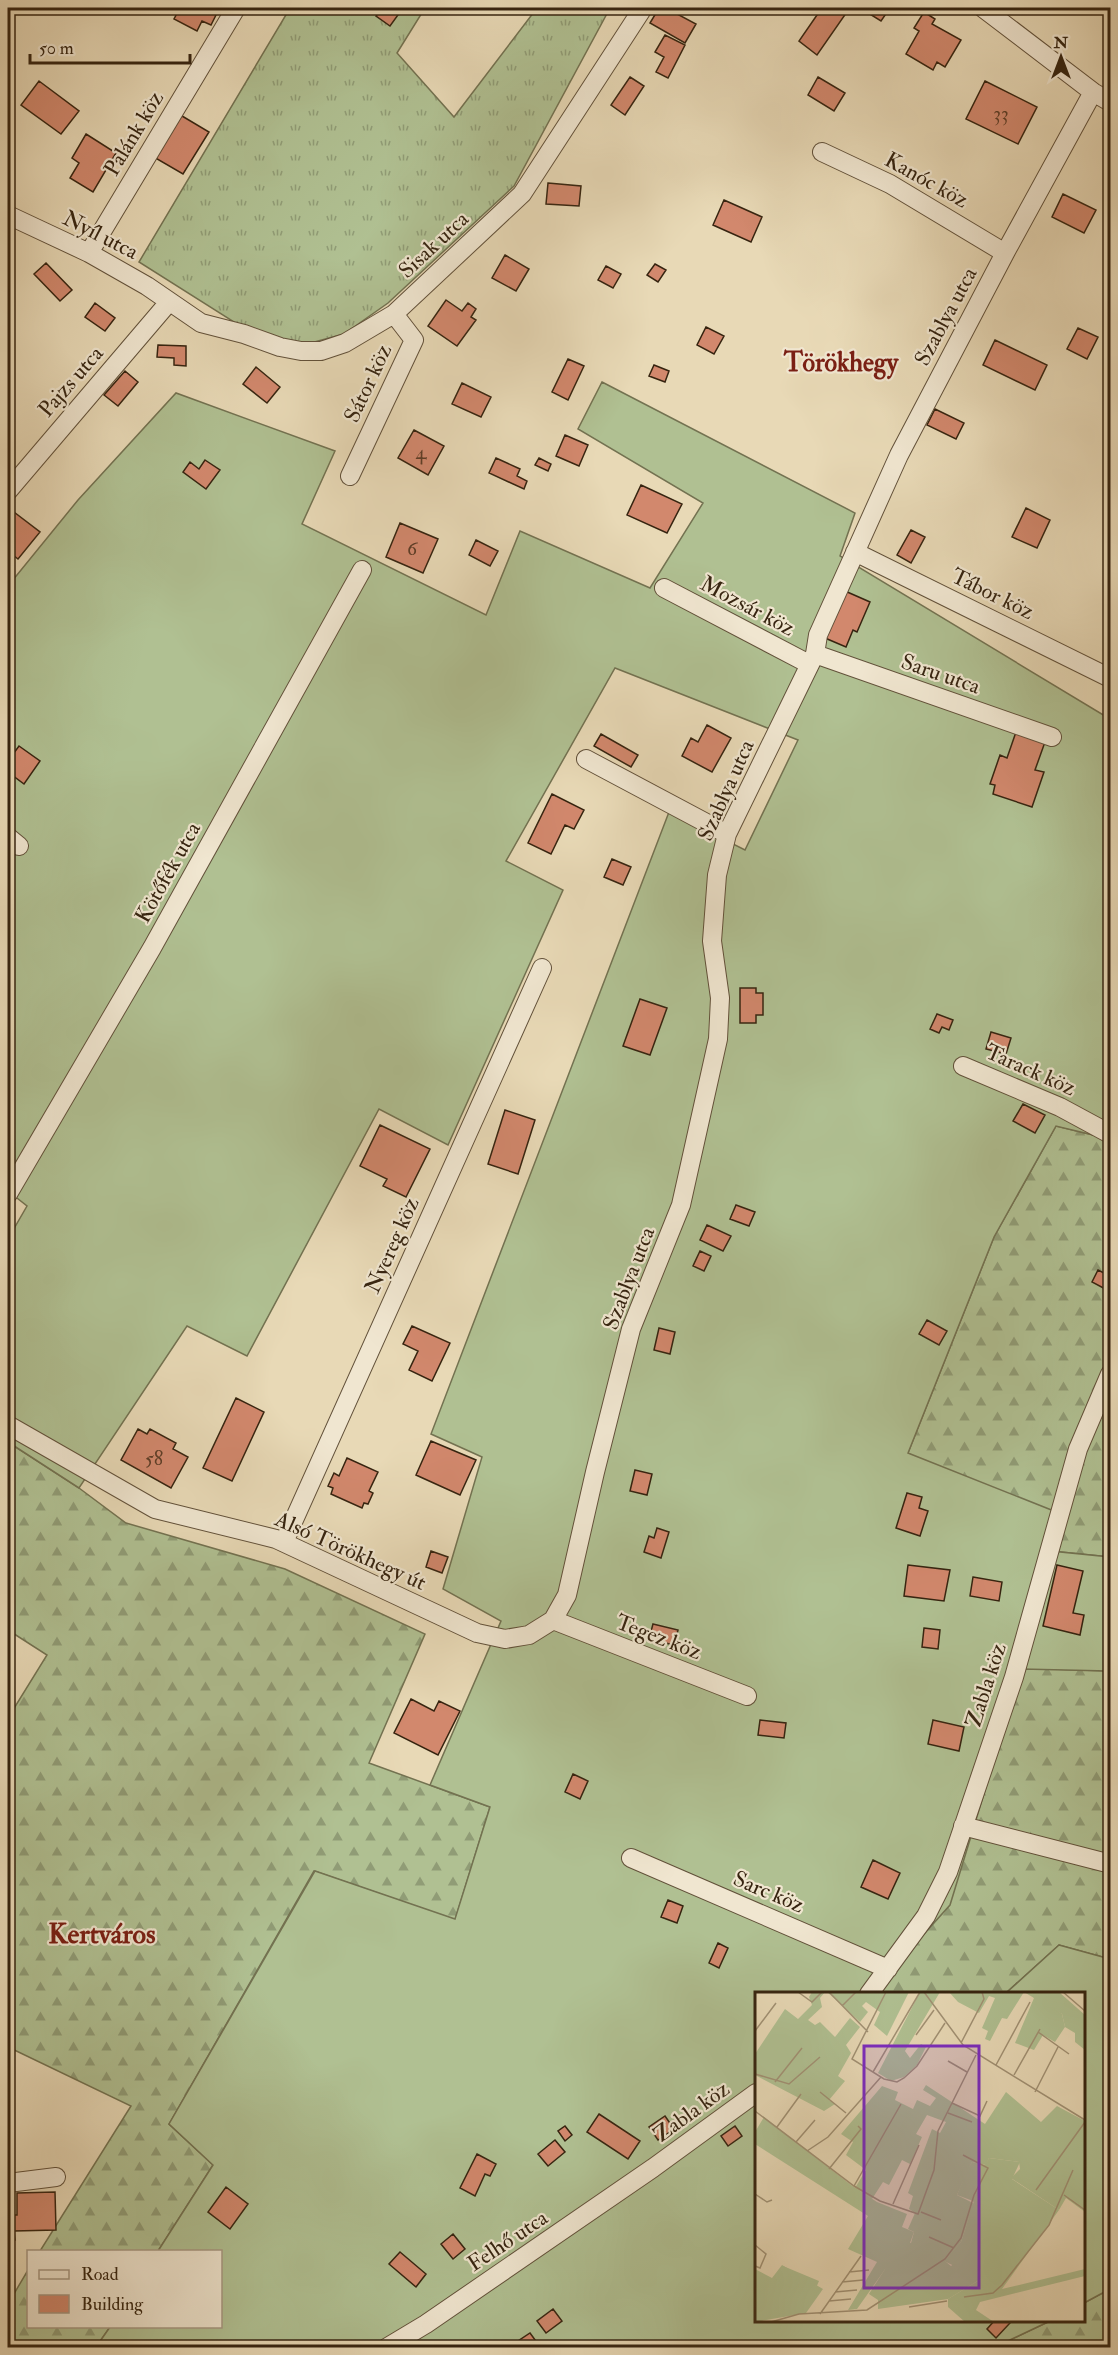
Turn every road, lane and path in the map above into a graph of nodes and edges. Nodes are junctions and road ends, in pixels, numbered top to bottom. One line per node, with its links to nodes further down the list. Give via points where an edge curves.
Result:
1 (236, 8): 8 (street, Palánk köz)
2 (643, 8): 11 (street, Sisak utca, via 522,194)
3 (983, 8): 4 (street)
4 (1093, 92): 5 (street); 9 (street, Szablya utca)
5 (1110, 102)
6 (822, 152): 9 (street, Kanóc köz, via 890,184)
7 (8, 215): 8 (street, Nyíl utca)
8 (89, 253): 10 (street, Nyíl utca)
9 (1005, 253): 14 (street, Szablya utca, via 899,455)
10 (169, 302): 11 (street, Sisak utca, via 201,322 301,351 321,351 345,343); 13 (street, Pajzs utca)
11 (393, 314): 12 (street, Sátor köz, via 414,340)
12 (350, 476)
13 (8, 491)
14 (855, 552): 17 (street, Szablya utca, via 818,635); 18 (street, Tábor köz)
15 (362, 570): 25 (street, Kötőfék utca, via 152,948)
16 (664, 588): 17 (street, Mozsár köz)
17 (812, 659): 19 (street, Saru utca); 21 (street, Szablya utca)
18 (1110, 678)
19 (1052, 737)
20 (586, 759): 21 (street)
21 (727, 834): 29 (street, Szablya utca, via 717,875 712,941 720,998 718,1039 681,1205 631,1329)
22 (542, 968): 28 (street, Nyereg köz)
23 (963, 1066): 24 (street, Tarack köz, via 1060,1107)
24 (1110, 1134)
25 (8, 1194)
26 (1110, 1374): 32 (street, Zabla köz, via 1078,1449 1014,1677)
27 (8, 1425): 28 (street, Alsó Törökhegy út, via 155,1509)
28 (284, 1542): 30 (street, Alsó Törökhegy út, via 477,1633 505,1639 529,1635)
29 (567, 1595): 30 (street, Alsó Törökhegy út)
30 (553, 1620): 31 (street, Tegez köz)
31 (747, 1696)
32 (963, 1826): 34 (street); 35 (street, Zabla köz, via 948,1872 926,1916)
33 (631, 1858): 35 (street, Sarc köz)
34 (1107, 1863)
35 (888, 1969): 36 (street, Zabla köz)
36 (871, 1992)
37 (755, 2094): 38 (street, Zabla köz)
38 (653, 2168): 41 (street, Felhő utca)
39 (56, 2177): 40 (street)
40 (8, 2184)
41 (386, 2348)

